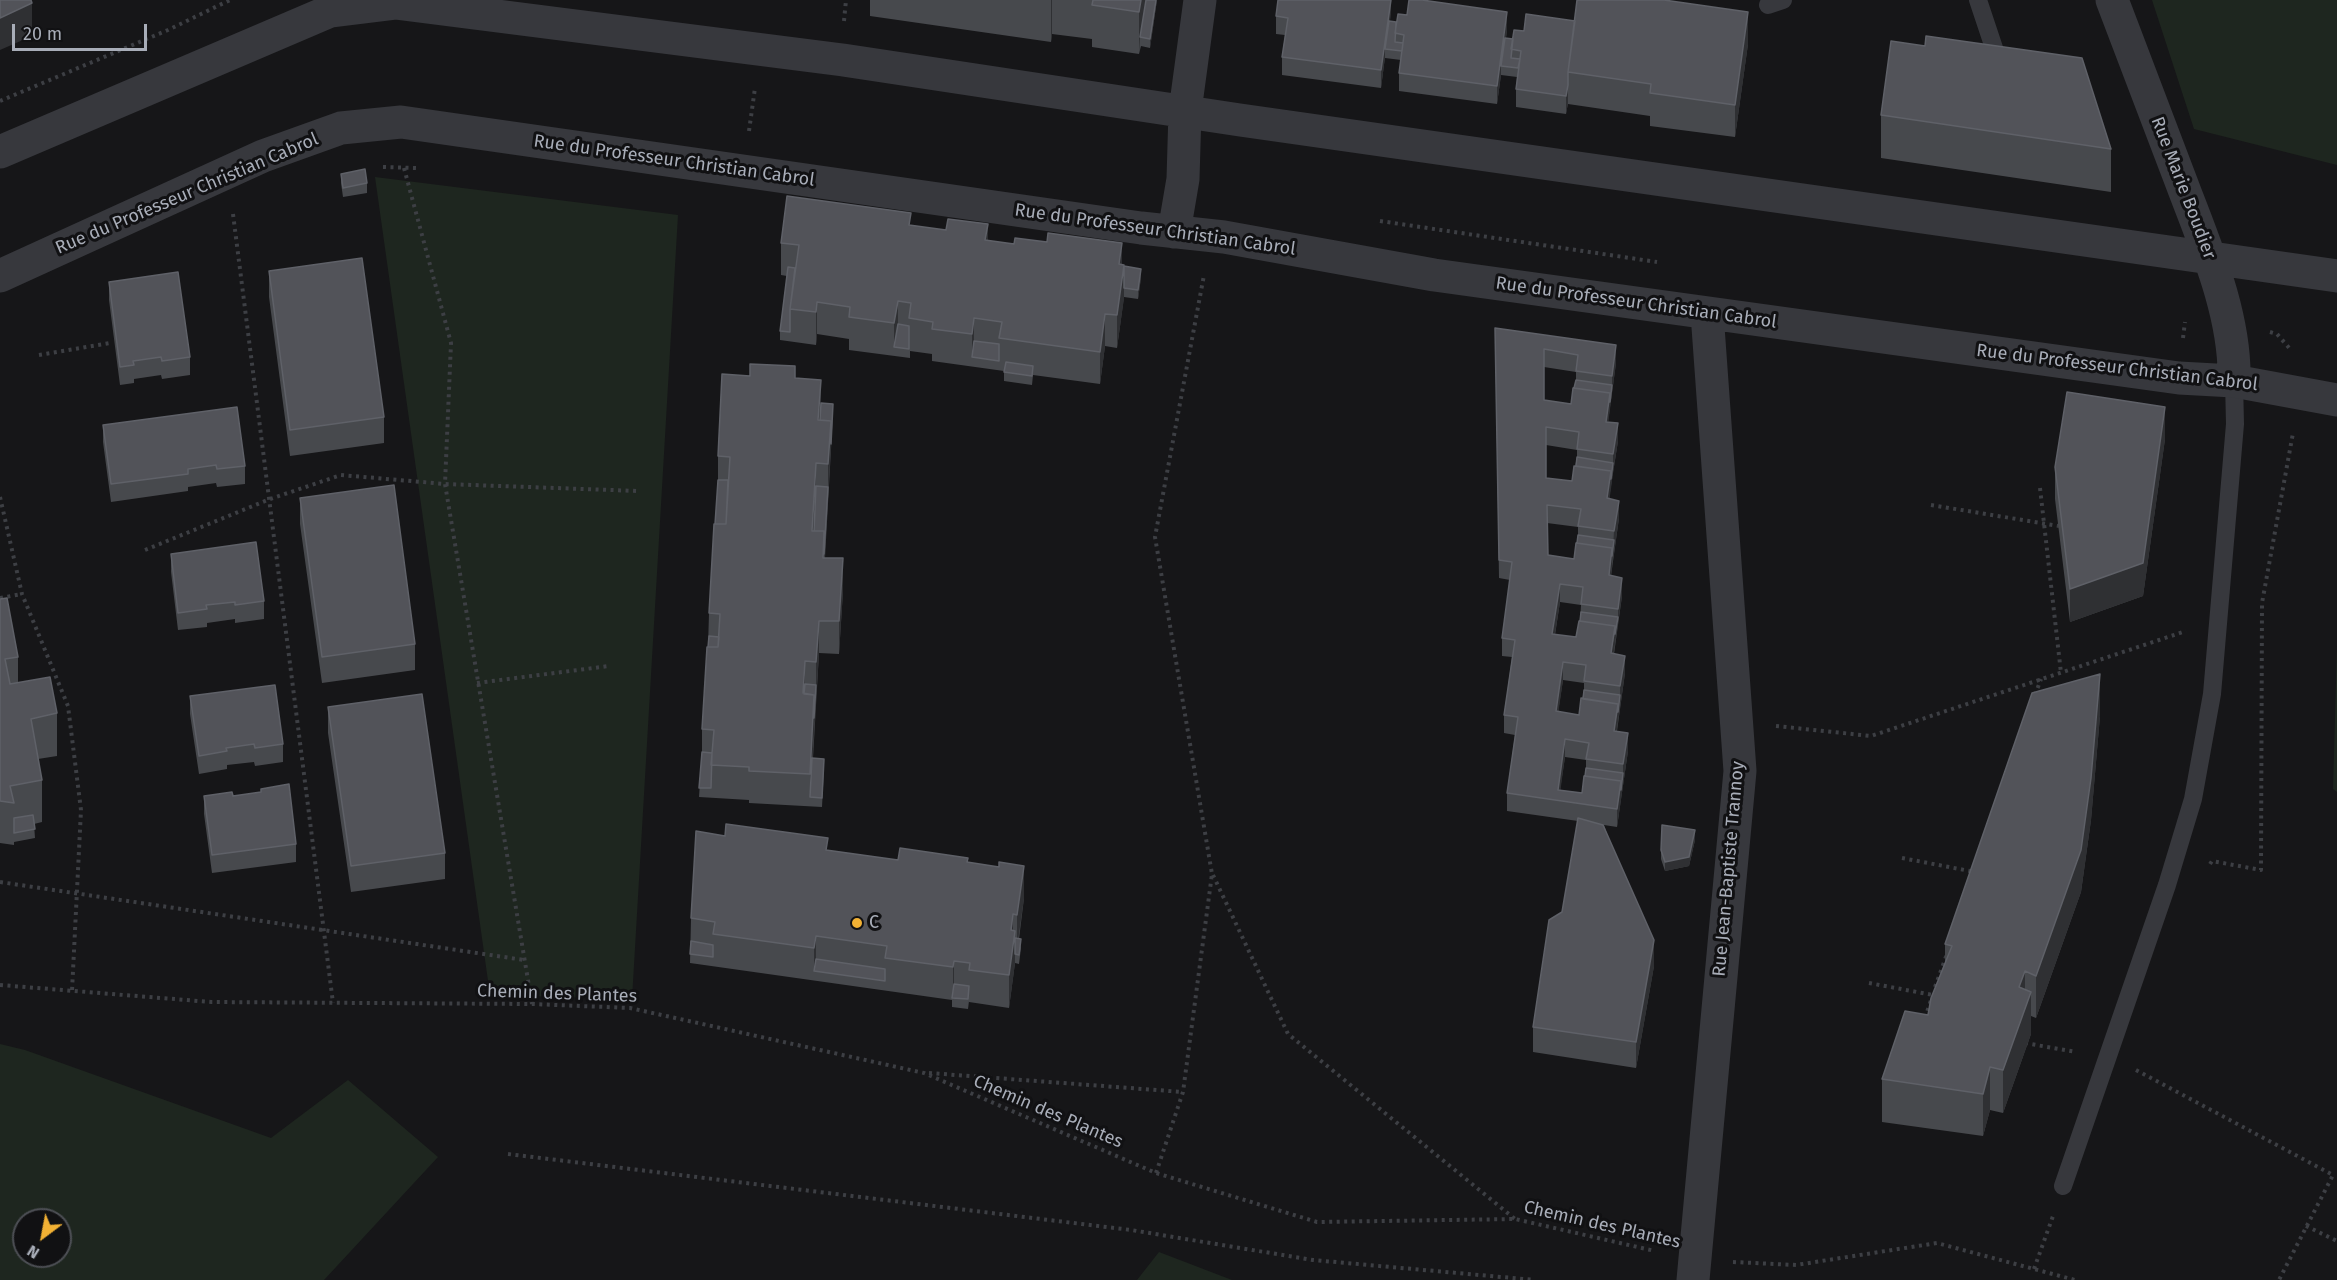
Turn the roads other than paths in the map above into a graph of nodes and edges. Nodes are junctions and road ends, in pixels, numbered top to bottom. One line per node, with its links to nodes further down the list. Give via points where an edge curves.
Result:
1 (1200, 0): 5 (street)
2 (1978, 0): 4 (lane)
3 (2112, 0): 8 (street, Rue Marie Boudier)
4 (2007, 88)
5 (1185, 111): 6 (street, via 843,60 395,3 330,10); 7 (street, via 1183,179); 8 (street)
6 (0, 152)
7 (1174, 232): 9 (street, Rue du Professeur Christian Cabrol, via 401,122 341,128 263,156); 11 (street, Rue du Professeur Christian Cabrol, via 1434,275)
8 (2211, 259): 10 (street); 12 (street, Rue Marie Boudier, via 2235,361)
9 (0, 276)
10 (2337, 276)
11 (1707, 313): 12 (street, Rue du Professeur Christian Cabrol, via 2179,378); 15 (street, Rue Jean-Baptiste Trannoy, via 1740,771)
12 (2234, 381): 13 (street, Rue du Professeur Christian Cabrol); 14 (lane, via 2235,424 2212,694 2193,800)
13 (2337, 400)
14 (2063, 1185)
15 (1694, 1270)

